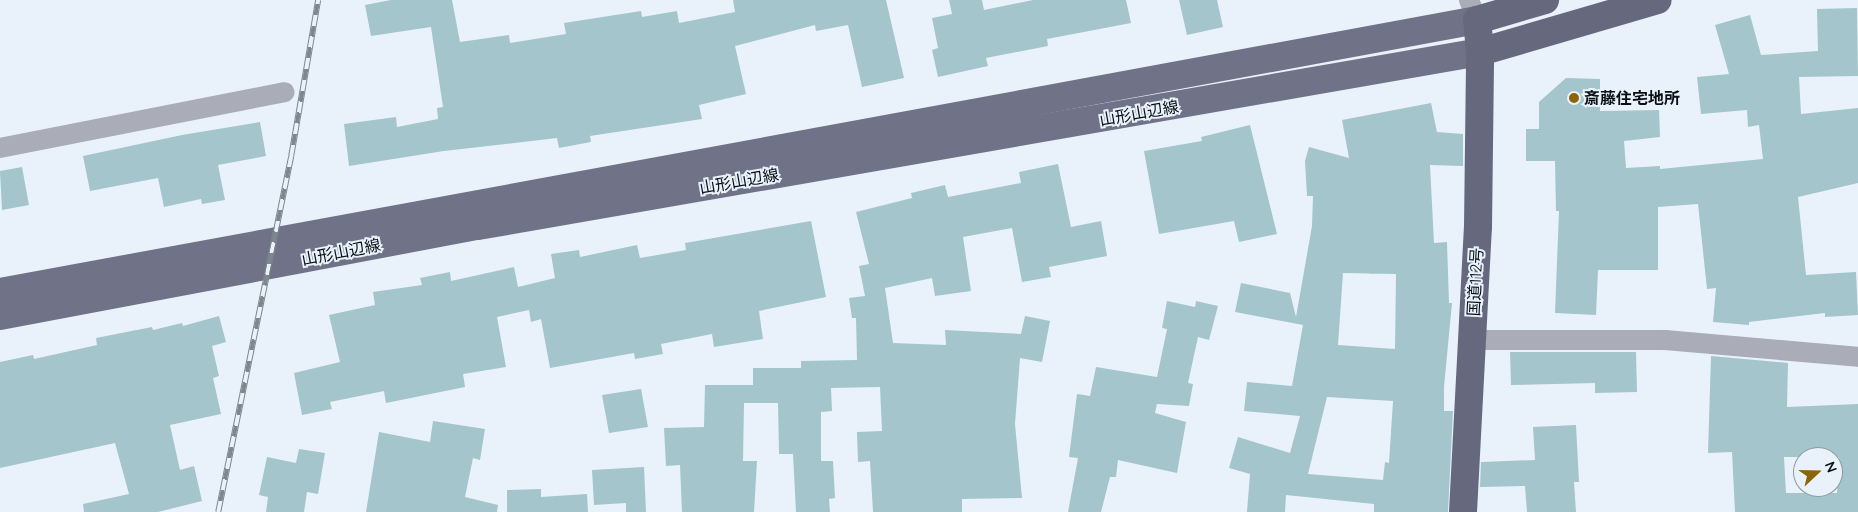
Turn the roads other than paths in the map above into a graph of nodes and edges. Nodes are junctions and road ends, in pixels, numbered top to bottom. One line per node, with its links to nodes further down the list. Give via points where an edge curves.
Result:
1 (1546, 0): 3 (highway)
2 (1658, 0): 4 (highway)
3 (1473, 10): 4 (highway, 国道112号); 7 (main road, 山形山辺線, via 1070,96)
4 (1480, 52): 8 (main road, 山形山辺線, via 478,226); 9 (highway, 国道112号, via 1478,228)
5 (284, 92): 6 (street)
6 (0, 148)
7 (0, 292)
8 (0, 316)
9 (1471, 340): 10 (street, via 1664,340); 11 (highway, 国道112号)
10 (1858, 357)
11 (1463, 512)

